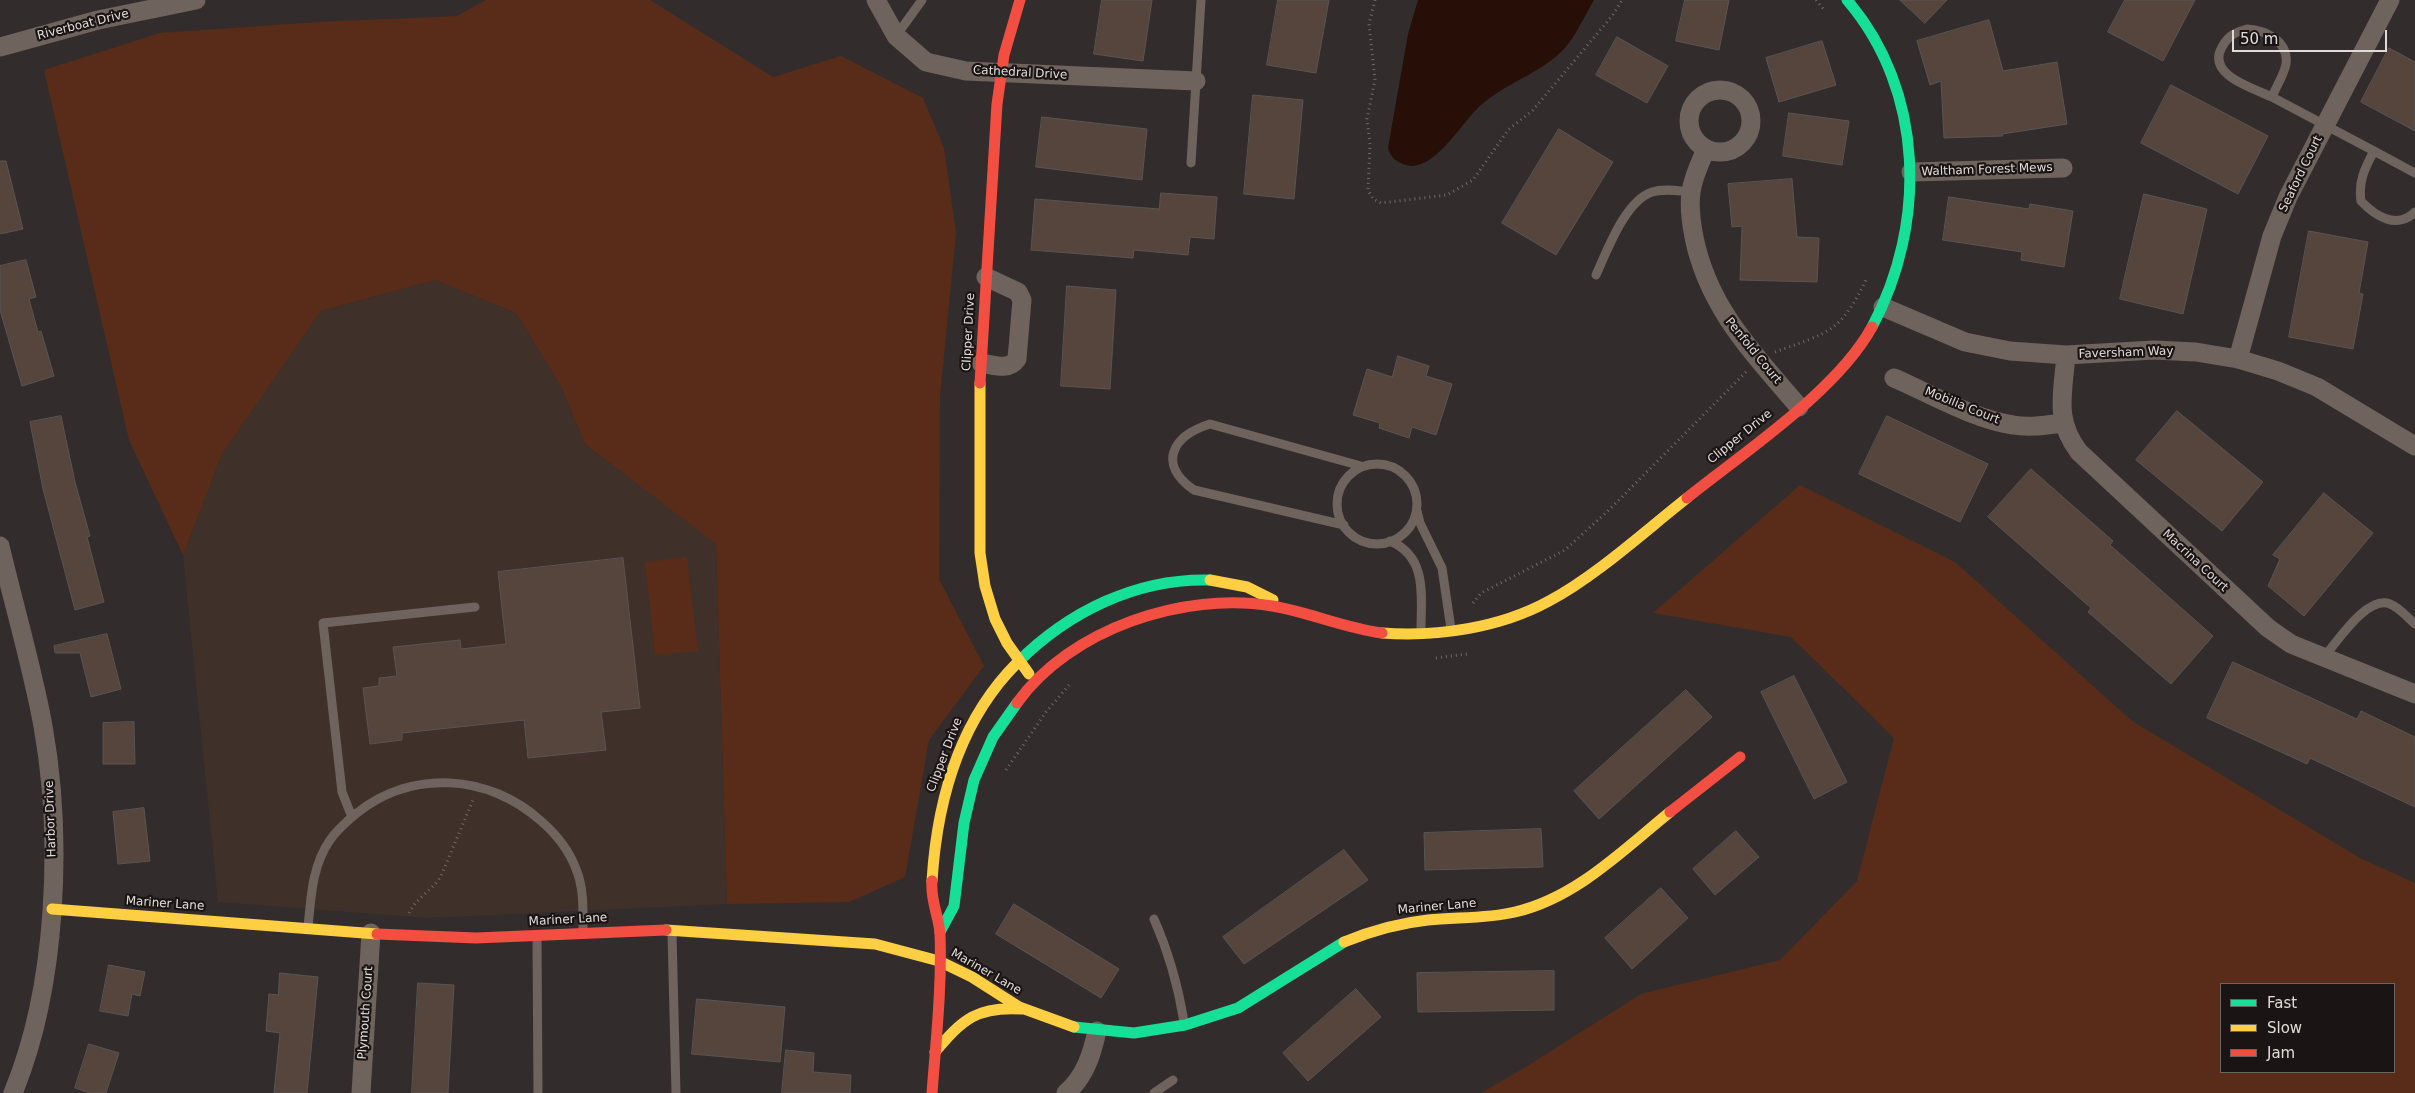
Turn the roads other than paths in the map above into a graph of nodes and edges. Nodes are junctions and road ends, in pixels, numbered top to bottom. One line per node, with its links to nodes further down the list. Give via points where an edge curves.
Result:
1 (196, 0): 9 (street, Riverboat Drive, via 98,20)
2 (876, 0): 8 (street, Cathedral Drive)
3 (922, 0): 8 (lane)
4 (1020, 0): 10 (street, Clipper Drive)
5 (1201, 0): 11 (lane)
6 (1847, 0): 18 (street, Clipper Drive, via 1872,32 1897,89 1908,134)
7 (2390, 0): 13 (street, Seaford Court)
8 (896, 36): 10 (street, Cathedral Drive, via 926,62 966,71)
9 (0, 47)
10 (1001, 72): 11 (street, Cathedral Drive); 23 (street, Clipper Drive)
11 (1196, 81): 16 (lane)
12 (2272, 97): 12 (lane, via 2286,65 2282,46 2273,36 2259,30 2237,31 2220,50 2220,67 2226,74); 13 (lane)
13 (2326, 126): 15 (lane); 26 (street, Seaford Court, via 2288,197 2272,236)
14 (1706, 149): 20 (street, Penfold Court, via 1696,170)
15 (2374, 151): 19 (lane); 21 (lane, via 2359,186 2361,201 2380,217 2391,221 2403,220)
16 (1191, 162)
17 (2063, 168): 18 (street, Waltham Forest Mews)
18 (1911, 172): 24 (street, Clipper Drive, via 1906,242)
19 (2415, 173)
20 (1691, 192): 22 (lane, via 1662,190 1639,199 1611,241); 29 (street, Penfold Court, via 1690,217 1698,256 1712,294 1730,324)
21 (2415, 212)
22 (1596, 275)
23 (986, 277): 27 (street, Clipper Drive); 27 (street, via 1018,292 1022,300 1014,364 1006,367)
24 (1883, 307): 25 (street, Faversham Way, via 1965,342 2010,351); 29 (street, Clipper Drive, via 1855,352)
25 (2066, 355): 26 (street, Faversham Way, via 2154,350); 30 (street, Macrina Court)
26 (2238, 359): 31 (street, Faversham Way, via 2317,387)
27 (981, 363): 43 (street, Clipper Drive, via 980,552 985,586 996,619)
28 (1894, 378): 30 (street, Mobilia Court, via 1986,419 2027,426)
29 (1799, 407): 40 (street, Clipper Drive, via 1576,585 1545,604 1515,615)
30 (2063, 423): 42 (street, Macrina Court, via 2079,452 2268,628 2291,644)
31 (2415, 446)
32 (1361, 466): 33 (lane, via 1386,464 1399,469 1416,491); 34 (lane, via 1342,483 1338,495 1337,508); 34 (lane, via 1210,424 1194,429 1179,440 1174,452 1172,466 1181,481 1194,490)
33 (1417, 510): 35 (lane, via 1408,530); 40 (lane, via 1442,568)
34 (1344, 525): 35 (lane, via 1352,535 1364,541)
35 (1390, 542): 41 (lane, via 1407,550 1417,568 1421,590)
36 (0, 546): 49 (street, Harbor Drive, via 43,726 53,824)
37 (475, 607): 47 (lane, via 323,623 342,792)
38 (1286, 608): 41 (street, Clipper Drive, via 1362,630); 43 (street, Clipper Drive, via 1247,587 1227,582 1199,581 1154,586 1109,599 1073,618 1040,640); 44 (street, Clipper Drive, via 1223,603 1167,610 1090,638 1058,660)
39 (2415, 624): 42 (lane, via 2399,609 2377,603 2367,608)
40 (1451, 630): 41 (street, Clipper Drive)
41 (1421, 632)
42 (2324, 657): 45 (street, Macrina Court)
43 (1018, 661): 44 (street, Clipper Drive); 48 (street, Clipper Drive, via 985,702 967,731 947,784)
44 (1035, 682): 48 (street, Clipper Drive, via 1014,705 993,738)
45 (2415, 694)
46 (1740, 757): 59 (street, Mariner Lane, via 1596,871 1544,903 1514,912 1470,919 1428,920 1363,934 1338,945 1238,1008)
47 (352, 817): 51 (lane, via 330,840 319,862 312,888); 53 (lane, via 383,797 421,784 451,782 478,786 509,798 532,812 551,830 571,858 581,885)
48 (952, 823): 54 (street, Clipper Drive, via 956,897); 54 (street, Clipper Drive, via 931,891)
49 (52, 909): 51 (street, Mariner Lane); 63 (street, Harbor Drive, via 44,980 29,1045)
50 (1154, 919): 59 (lane, via 1178,983)
51 (308, 928): 55 (street, Mariner Lane)
52 (672, 930): 53 (street, Mariner Lane); 57 (street, Mariner Lane, via 876,944); 66 (lane)
53 (584, 932): 56 (street, Mariner Lane)
54 (940, 932): 57 (street, Clipper Drive)
55 (371, 933): 56 (street, Mariner Lane, via 476,938); 64 (street, Plymouth Court)
56 (537, 935): 65 (lane)
57 (939, 960): 58 (street, Mariner Lane); 61 (street, Clipper Drive)
58 (1025, 1009): 60 (street, Mariner Lane, via 1045,1018); 61 (street, via 992,1007 975,1013 956,1027)
59 (1185, 1026): 60 (street, Mariner Lane, via 1134,1034)
60 (1097, 1031): 68 (street, via 1086,1068)
61 (935, 1052): 67 (street, Clipper Drive)
62 (1173, 1080): 69 (lane)
63 (13, 1093)
64 (361, 1093)
65 (538, 1093)
66 (676, 1093)
67 (932, 1093)
68 (1066, 1093)
69 (1154, 1093)

